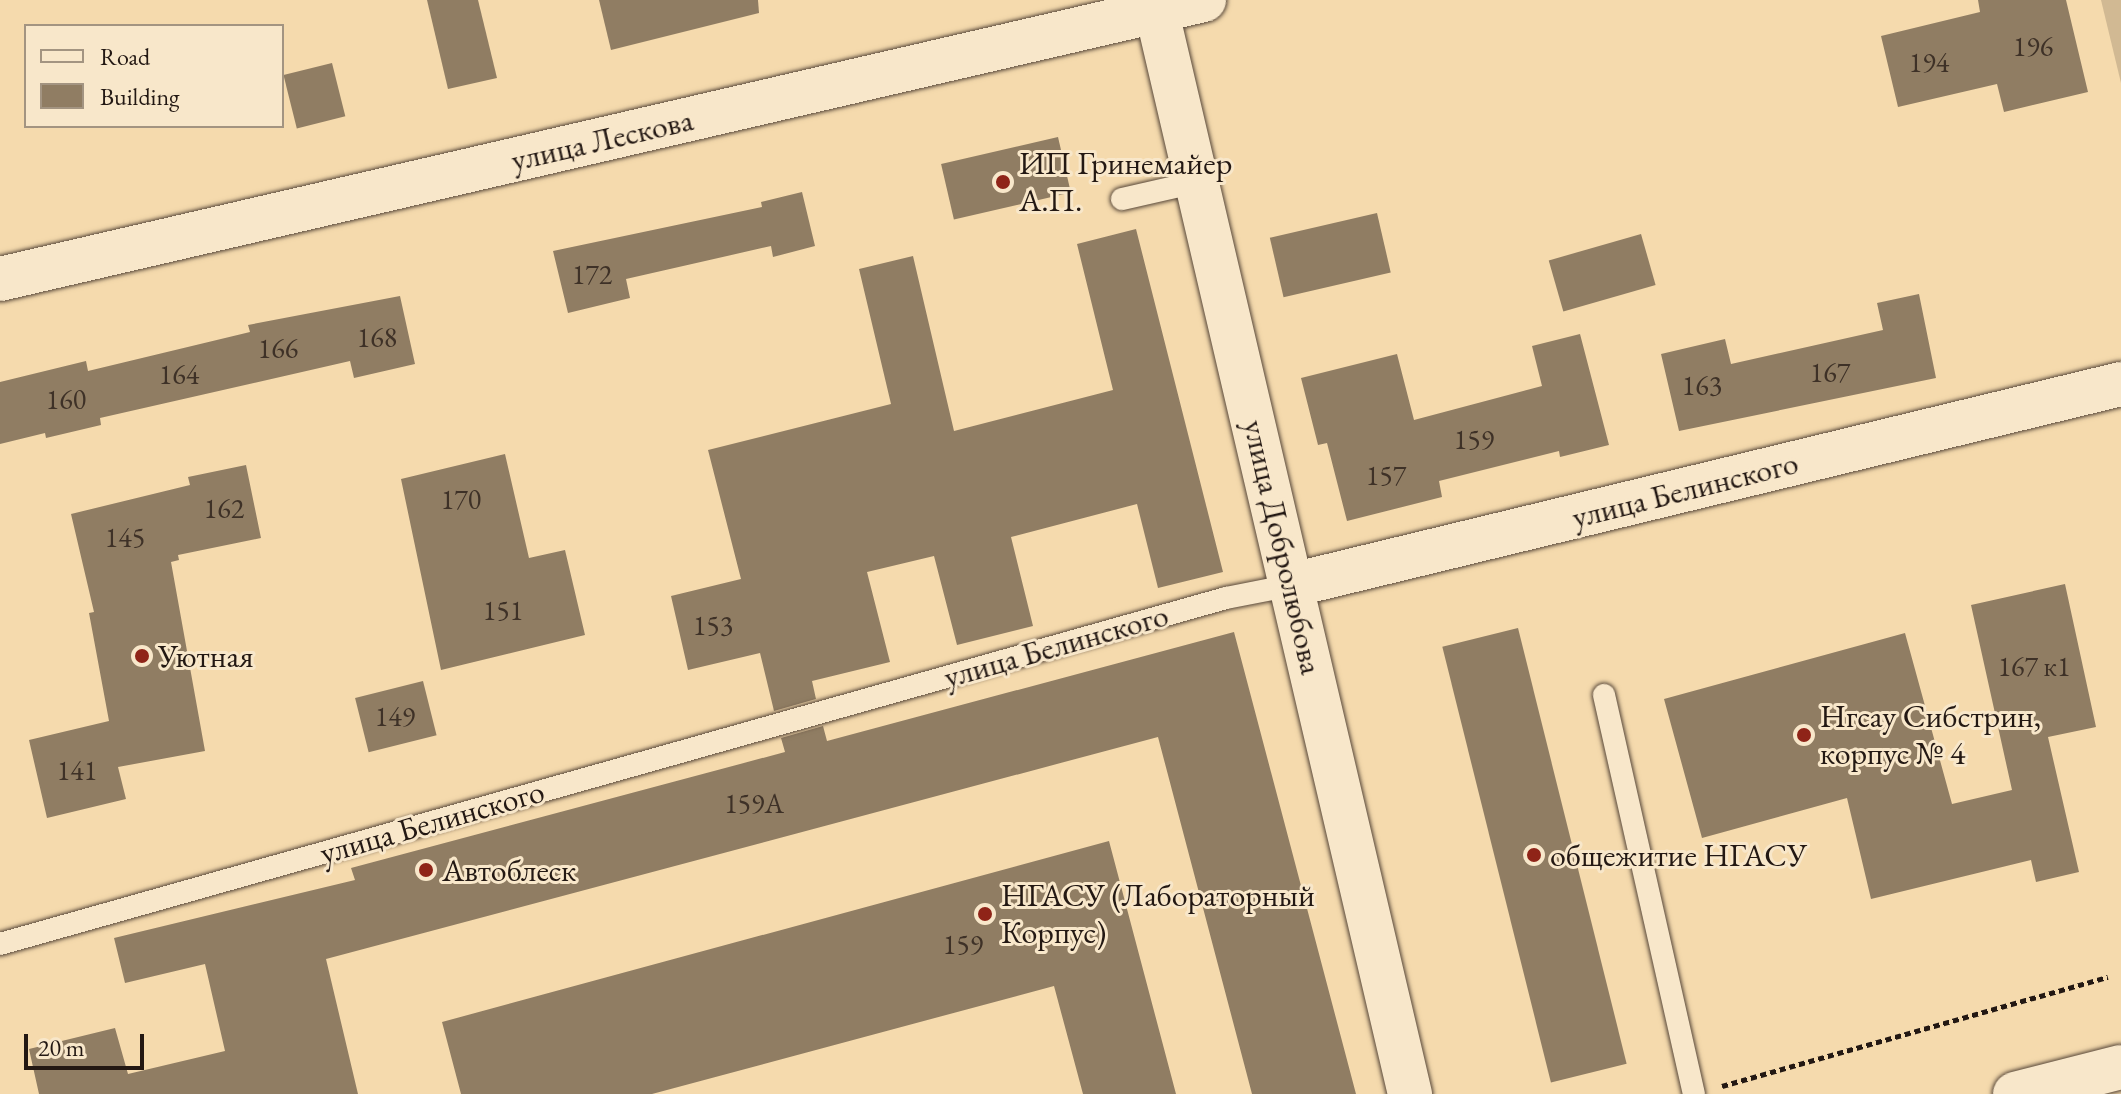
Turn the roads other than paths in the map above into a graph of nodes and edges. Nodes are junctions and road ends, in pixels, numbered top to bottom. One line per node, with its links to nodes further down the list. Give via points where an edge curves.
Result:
1 (1204, 0): 2 (street, улица Лескова)
2 (1156, 6): 3 (street, улица Добролюбова); 5 (street, улица Лескова)
3 (1197, 182): 4 (lane); 7 (street, улица Добролюбова)
4 (1122, 199)
5 (0, 279)
6 (2121, 384): 7 (street, улица Белинского)
7 (1292, 585): 9 (lane, улица Белинского, via 1211,602); 11 (street, улица Добролюбова)
8 (1604, 695): 12 (lane)
9 (0, 944)
10 (2121, 1067): 13 (street)
11 (1410, 1094)
12 (1694, 1094)
13 (2015, 1094)

